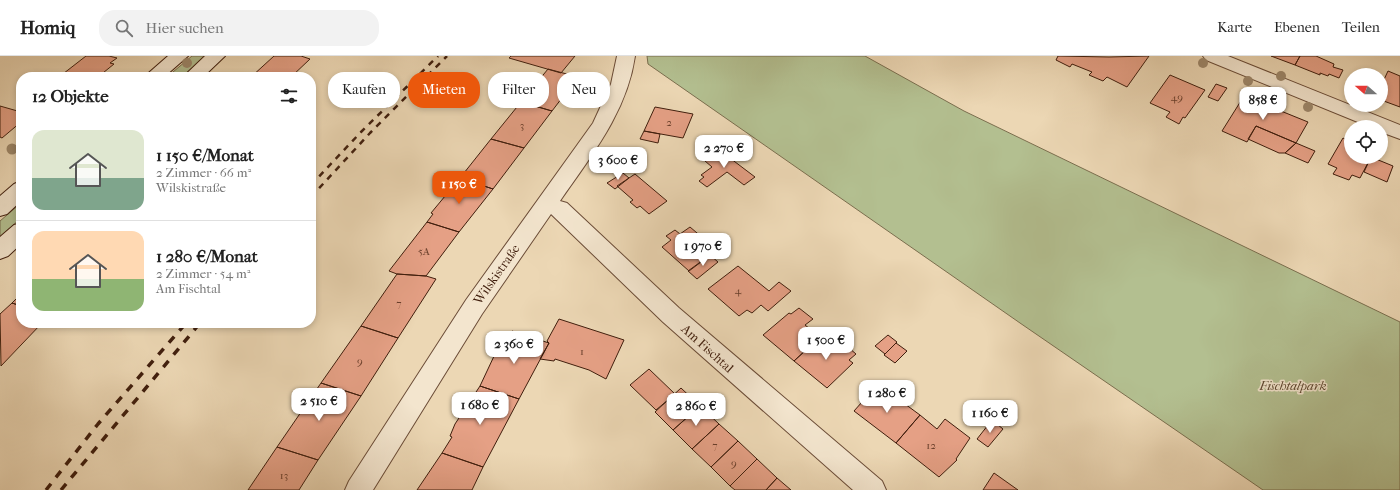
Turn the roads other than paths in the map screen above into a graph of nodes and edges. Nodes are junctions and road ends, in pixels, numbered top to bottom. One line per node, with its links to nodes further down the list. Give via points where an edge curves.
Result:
1 (179, 56): 5 (street)
2 (216, 56): 6 (street)
3 (626, 56): 9 (street, Wilskistraße, via 624,72 601,126)
4 (1212, 56): 7 (street)
5 (159, 72)
6 (198, 72)
7 (1400, 132)
8 (16, 194): 10 (street)
9 (546, 204): 13 (street, Wilskistraße, via 474,306); 14 (street, Am Fischtal, via 560,209 671,315)
10 (0, 208)
11 (16, 236): 12 (street)
12 (0, 250)
13 (358, 490)
14 (873, 490)

